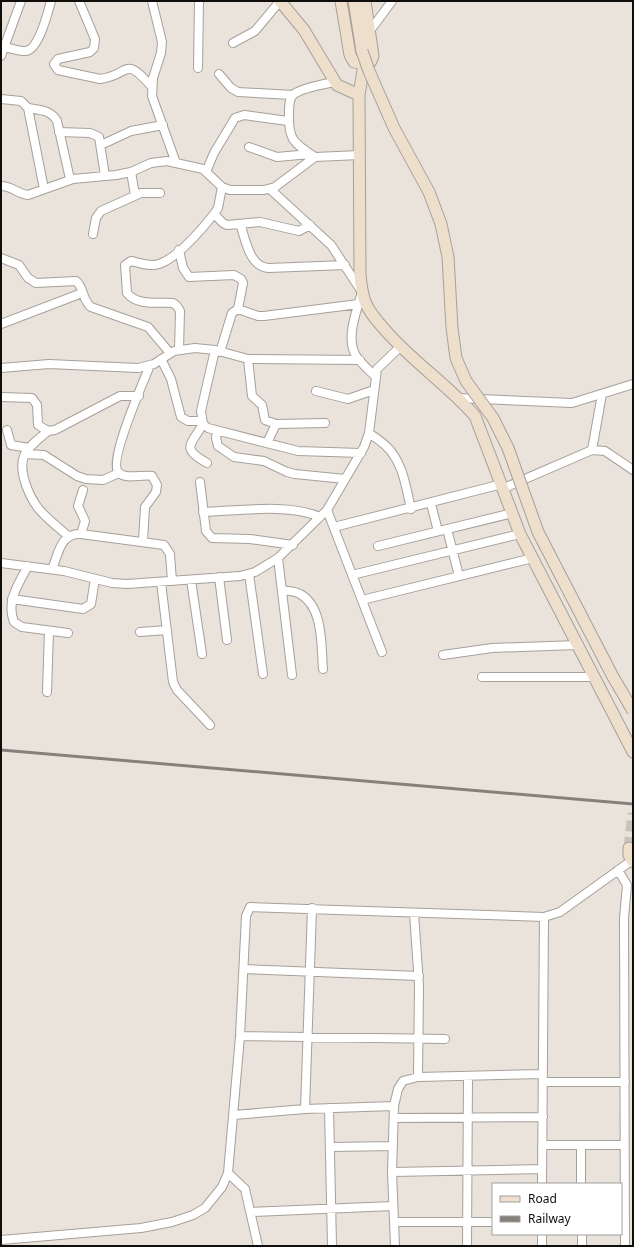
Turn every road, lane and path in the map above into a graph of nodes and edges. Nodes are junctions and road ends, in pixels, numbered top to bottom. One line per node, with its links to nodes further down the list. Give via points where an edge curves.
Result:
1 (21, 1): 13 (street)
2 (51, 1): 13 (street, via 42,31 29,51)
3 (79, 1): 19 (street, via 95,38 94,48 90,52 58,59 54,64 55,68 100,79 130,69 139,73)
4 (152, 1): 19 (street, via 162,42)
5 (199, 1): 16 (street)
6 (280, 1): 12 (street, via 255,31); 18 (street, via 304,30)
7 (341, 1): 15 (street, via 350,55 354,62)
8 (354, 1): 136 (street, bridge, via 362,51 369,71 394,128 429,192 441,224 448,257 456,358 466,381 493,418 538,532)
9 (365, 1): 11 (street)
10 (392, 1): 11 (street)
11 (369, 32): 15 (street, via 373,56 371,61)
12 (233, 43)
13 (4, 46): 14 (street)
14 (1, 56)
15 (364, 64): 21 (street)
16 (198, 68)
17 (219, 74): 20 (street, via 238,92)
18 (335, 82): 20 (street); 21 (street, via 342,89)
19 (152, 87): 25 (street, via 152,96)
20 (293, 95): 24 (street, via 288,107)
21 (359, 95): 29 (street)
22 (1, 99): 23 (street, via 21,101)
23 (28, 108): 26 (street, via 54,115); 38 (street)
24 (288, 121): 30 (street, via 293,140); 33 (street, via 244,115 235,118)
25 (162, 125): 27 (street, via 131,131); 31 (street)
26 (59, 132): 27 (street, via 96,134 101,140); 35 (street)
27 (101, 145): 34 (street)
28 (249, 147): 30 (street, via 277,157)
29 (360, 155): 30 (street); 49 (street)
30 (313, 156): 39 (street)
31 (176, 163): 32 (street, via 151,163); 33 (street, via 194,166)
32 (131, 172): 34 (street); 41 (street)
33 (206, 172): 37 (street)
34 (105, 176): 35 (street)
35 (70, 179): 38 (street)
36 (1, 186): 38 (street, via 9,186 28,195)
37 (222, 187): 39 (street, via 230,190); 42 (street)
38 (44, 189)
39 (270, 189): 44 (street)
40 (160, 193): 41 (street)
41 (135, 195): 45 (street, via 98,213)
42 (214, 214): 43 (street, via 223,224); 46 (street)
43 (240, 224): 44 (street, via 260,222 294,231); 48 (street, via 252,257 260,266 269,268)
44 (310, 225): 48 (street, via 331,245)
45 (93, 234)
46 (179, 250): 52 (street, via 183,268 189,277 242,278); 55 (street, via 158,264 131,261 127,262 124,269 127,293 130,297 138,301 173,303 177,306 180,311)
47 (1, 258): 50 (street, via 19,265 32,281 76,281)
48 (345, 265): 49 (street)
49 (362, 292): 51 (street); 54 (street, via 373,317)
50 (82, 293): 53 (street); 57 (street, via 91,307 148,327)
51 (359, 304): 52 (street, via 264,316); 60 (street, via 352,337 355,355)
52 (238, 309): 56 (street, via 232,313)
53 (1, 324)
54 (400, 347): 63 (street, via 377,369); 70 (street)
55 (179, 350): 56 (street, via 195,348); 57 (street)
56 (217, 351): 59 (street); 71 (street, via 201,411)
57 (170, 353): 58 (street)
58 (161, 359): 61 (street); 71 (street, via 171,379 181,418)
59 (248, 359): 60 (street); 73 (street, via 252,396 262,405 265,420)
60 (360, 360): 63 (street)
61 (150, 366): 62 (street, via 138,368 49,364); 68 (street)
62 (1, 368)
63 (376, 377): 65 (street)
64 (633, 384): 67 (street)
65 (374, 390): 66 (street, via 348,399); 77 (street)
66 (316, 391)
67 (602, 394): 70 (street, via 572,403); 79 (street)
68 (139, 396): 75 (street, via 120,396 55,430); 84 (street, via 117,454 116,470)
69 (1, 397): 75 (street, via 32,398 37,405 38,425)
70 (457, 398): 87 (street, via 475,416)
71 (203, 422): 76 (street, via 208,428); 82 (street, via 190,445 190,451)
72 (325, 423): 73 (street)
73 (276, 424): 78 (street)
74 (7, 430): 80 (street, via 11,445)
75 (48, 431): 80 (street)
76 (217, 431): 78 (street); 85 (street, via 218,446 234,457 264,461 287,472)
77 (369, 433): 81 (street); 90 (street, via 386,446 395,458 403,475)
78 (267, 443): 81 (street, via 307,452)
79 (592, 450): 83 (street, via 605,451); 87 (street)
80 (27, 451): 84 (street, via 44,455 86,479 103,480); 100 (street, via 22,467 32,499)
81 (361, 453): 85 (street)
82 (207, 463)
83 (633, 470)
84 (119, 474): 101 (street, via 152,476 157,485 156,492 145,507)
85 (345, 479): 91 (street)
86 (200, 482): 92 (street)
87 (503, 486): 89 (street); 93 (street)
88 (83, 490): 98 (street, via 78,506 84,521)
89 (431, 504): 90 (street); 97 (street)
90 (411, 508): 95 (street)
91 (327, 510): 94 (street); 95 (street)
92 (203, 512): 94 (street, via 292,509); 102 (street, via 206,531 212,538 250,539)
93 (513, 513): 96 (street); 99 (street)
94 (320, 517): 102 (street)
95 (334, 528): 111 (street)
96 (448, 529): 97 (street); 104 (street)
97 (438, 531): 103 (street)
98 (81, 534): 100 (street); 101 (street)
99 (520, 534): 104 (street); 106 (street)
100 (68, 536): 109 (street, via 64,539)
101 (143, 541): 116 (street, via 159,543 168,549)
102 (293, 545): 105 (street)
103 (378, 546)
104 (453, 551): 111 (street); 112 (street)
105 (278, 558): 110 (street); 118 (street)
106 (532, 558): 112 (street); 126 (street)
107 (1, 563): 108 (street)
108 (28, 566): 109 (street); 119 (street)
109 (52, 569): 114 (street)
110 (249, 574): 113 (street); 131 (street)
111 (352, 575): 120 (street)
112 (459, 576): 120 (street)
113 (219, 577): 115 (street); 125 (street)
114 (95, 578): 117 (street, via 127,584); 119 (street, via 91,604 83,609)
115 (191, 580): 116 (street); 128 (street)
116 (172, 581): 117 (street)
117 (161, 582): 121 (street)
118 (282, 590): 130 (street, via 300,594 312,606 320,629); 132 (street)
119 (12, 599): 122 (street, via 14,622 22,627)
120 (362, 600): 127 (street)
121 (167, 630): 123 (street); 137 (street, via 171,673 175,686)
122 (49, 631): 124 (street); 135 (street)
123 (140, 632)
124 (68, 633)
125 (227, 640)
126 (577, 645): 129 (street, via 478,649); 134 (street)
127 (382, 652)
128 (202, 654)
129 (443, 655)
130 (323, 669)
131 (263, 674)
132 (292, 675)
133 (482, 677): 134 (street)
134 (594, 677): 138 (street)
135 (47, 692)
136 (633, 711)
137 (210, 725)
138 (633, 752)
139 (629, 848): 140 (street)
140 (632, 861): 141 (street)
141 (618, 870): 144 (street, via 560,912); 152 (street, via 627,885 624,918)
142 (312, 908): 143 (street); 145 (street, via 250,907 246,916); 146 (street)
143 (414, 913): 144 (street); 147 (street)
144 (544, 917): 155 (street)
145 (244, 970): 146 (street); 148 (street)
146 (310, 972): 147 (street); 149 (street)
147 (419, 976): 150 (street)
148 (240, 1036): 149 (street); 160 (street)
149 (308, 1038): 150 (street); 159 (street)
150 (419, 1039): 151 (street); 154 (street)
151 (446, 1039)
152 (629, 1067): 156 (street)
153 (468, 1076): 154 (street); 155 (street); 163 (street)
154 (418, 1077): 157 (street, via 403,1081)
155 (543, 1078): 156 (street); 161 (street)
156 (625, 1082): 164 (street)
157 (394, 1106): 158 (street); 162 (street)
158 (329, 1108): 159 (street); 169 (street)
159 (305, 1109): 160 (street)
160 (234, 1115): 173 (street)
161 (543, 1117): 163 (street); 165 (street)
162 (394, 1118): 163 (street); 168 (street)
163 (468, 1118): 171 (street)
164 (629, 1131): 167 (street)
165 (542, 1145): 166 (street); 170 (street)
166 (581, 1145): 167 (street); 175 (street)
167 (624, 1145): 191 (street)
168 (393, 1146): 169 (street); 172 (street)
169 (330, 1147): 177 (street)
170 (542, 1169): 171 (street); 174 (street)
171 (467, 1170): 172 (street); 180 (street)
172 (392, 1172): 176 (street)
173 (228, 1173): 178 (street, via 245,1189); 184 (street, via 222,1187 205,1208 172,1222 141,1228)
174 (542, 1183)
175 (581, 1183)
176 (393, 1206): 177 (street); 179 (street)
177 (331, 1209): 178 (street); 186 (street)
178 (251, 1212): 185 (street)
179 (394, 1222): 180 (street); 187 (street)
180 (467, 1222): 181 (street); 188 (street)
181 (492, 1222)
182 (542, 1235): 189 (street)
183 (582, 1235): 190 (street)
184 (1, 1240)
185 (258, 1246)
186 (332, 1246)
187 (395, 1246)
188 (467, 1246)
189 (542, 1246)
190 (582, 1246)
191 (625, 1246)

